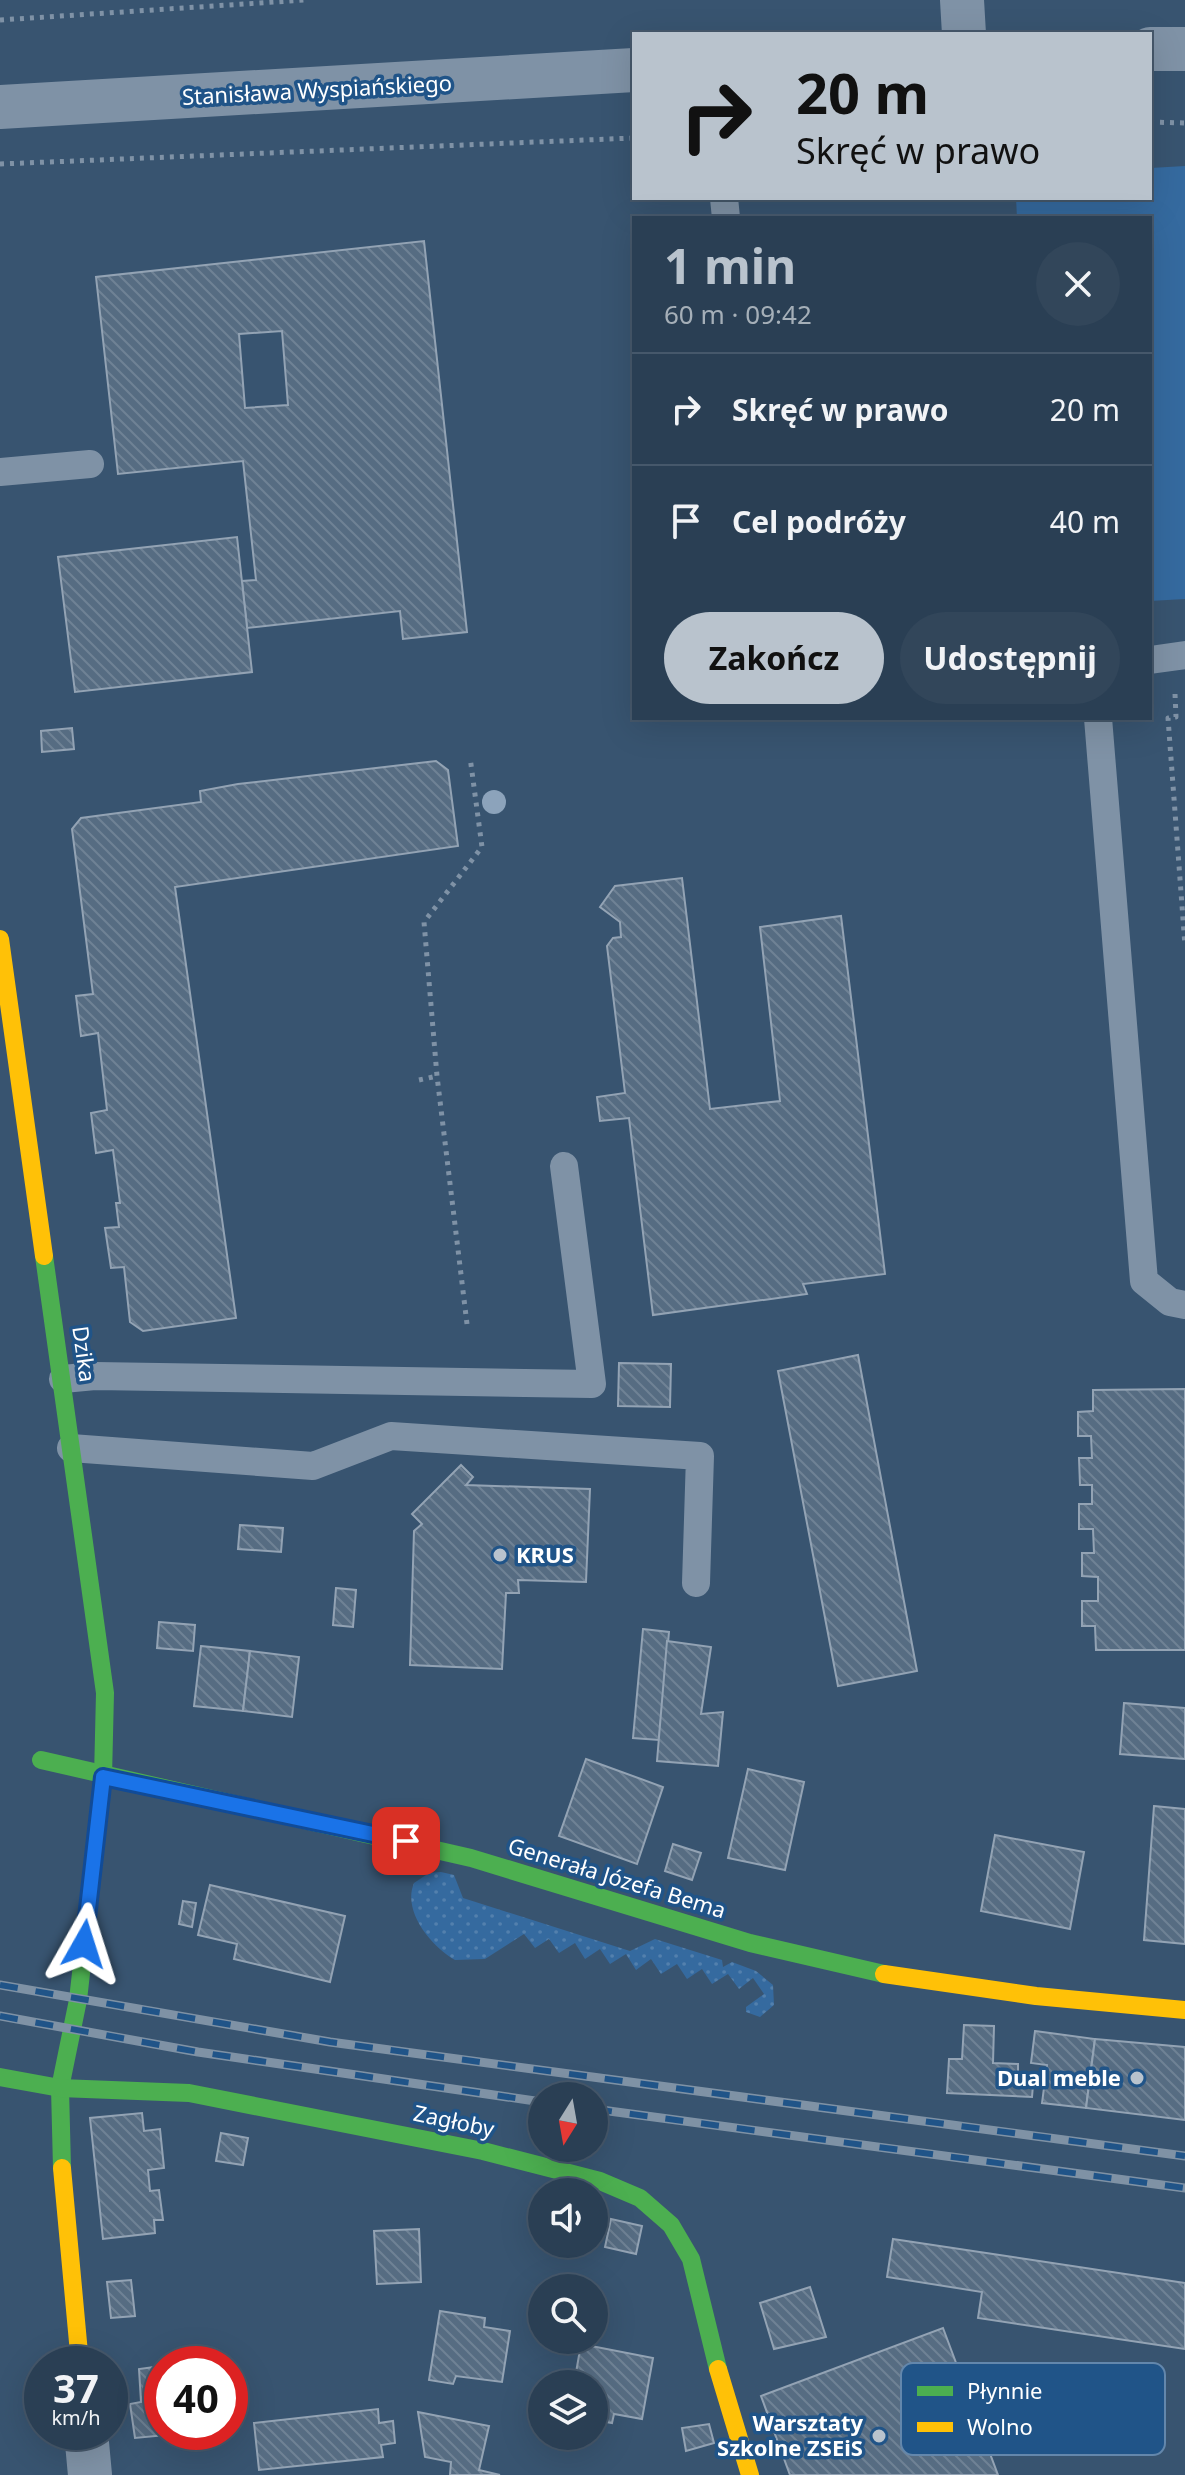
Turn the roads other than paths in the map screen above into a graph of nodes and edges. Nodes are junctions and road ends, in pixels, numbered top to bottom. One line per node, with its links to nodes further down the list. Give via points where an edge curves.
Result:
1 (962, 0): 2 (street)
2 (964, 32)
3 (1152, 49): 4 (street)
4 (1185, 49)
5 (632, 70): 6 (street, Stanisława Wyspiańskiego)
6 (0, 107)
7 (90, 464): 8 (lane)
8 (0, 472)
9 (1185, 655): 10 (lane)
10 (1152, 660)
11 (1098, 720): 14 (lane, via 1144,1281 1170,1302)
12 (0, 939): 15 (street, Dzika)
13 (564, 1166): 15 (lane, via 592,1384)
14 (1185, 1305)
15 (63, 1379): 16 (street, Dzika)
16 (71, 1448): 17 (lane, via 313,1466 391,1436 700,1456); 19 (street, Dzika, via 105,1693)
17 (696, 1583)
18 (41, 1760): 19 (street, Generała Józefa Bema)
19 (103, 1777): 20 (street, Generała Józefa Bema, via 398,1839 801,1956 914,1978); 22 (street, Dzika, via 78,2000)
20 (1185, 2010)
21 (0, 2077): 22 (street, Zagłoby)
22 (60, 2088): 23 (street, Dzika); 26 (street, Zagłoby, via 189,2093 483,2151 600,2181 640,2198 671,2225 691,2259 727,2407)
23 (78, 2346)
24 (88, 2450): 25 (street)
25 (90, 2475)
26 (750, 2475)

